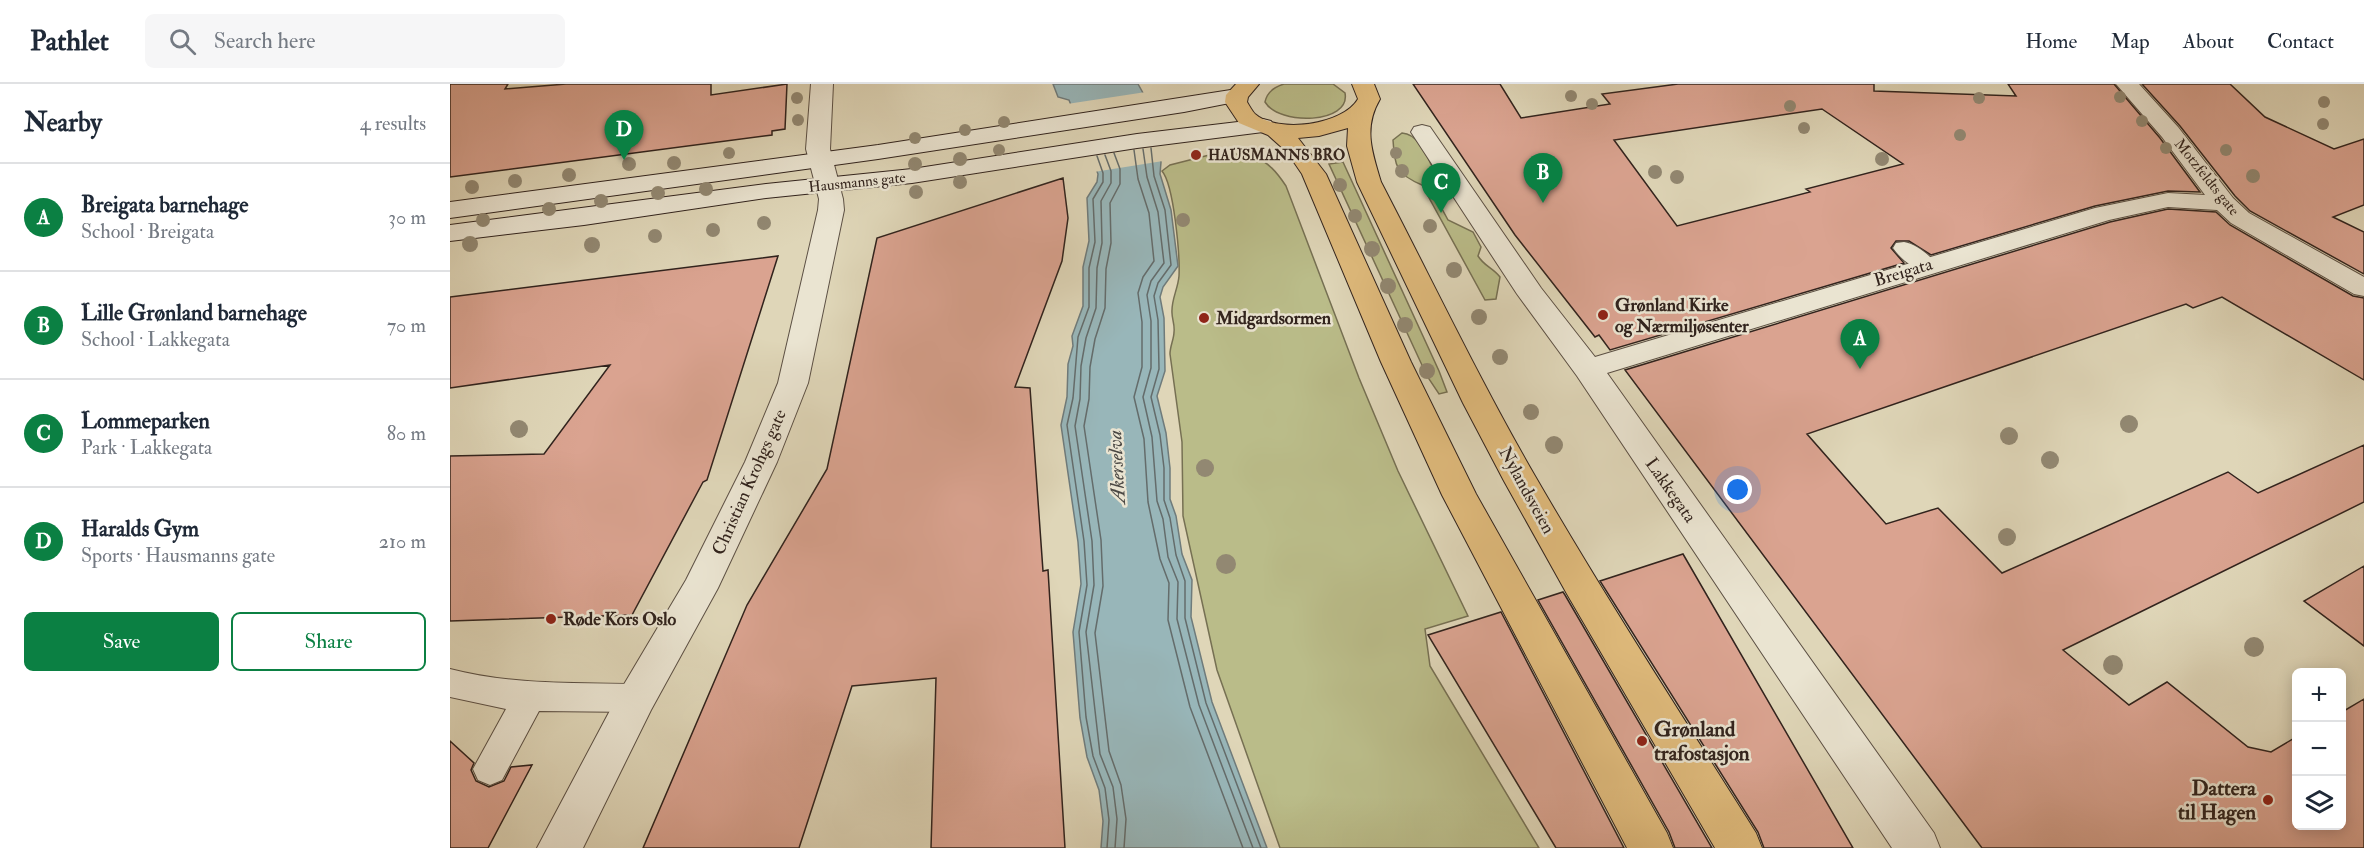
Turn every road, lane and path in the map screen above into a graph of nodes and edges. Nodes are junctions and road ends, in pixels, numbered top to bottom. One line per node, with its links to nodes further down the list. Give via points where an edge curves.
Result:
1 (822, 84): 7 (street, Christian Krohgs gate)
2 (2127, 84): 9 (street, Motzfeldts gate)
3 (1243, 89): 5 (main road, via 1236,102 1243,116); 7 (street, Hausmanns gate, via 1184,105)
4 (1361, 99): 5 (main road, Nylandsveien, via 1344,123 1323,129); 22 (main road, Nylandsveien, via 1359,146 1369,182 1479,403 1580,584)
5 (1269, 128): 8 (street, Hausmanns gate, via 1195,133); 21 (main road, via 1295,147 1314,174 1422,419 1516,603)
6 (1422, 132): 15 (street, Lakkegata, via 1531,294)
7 (820, 160): 8 (street, Christian Krohgs gate); 10 (street, Hausmanns gate)
8 (827, 186): 11 (street, Hausmanns gate); 18 (street, Christian Krohgs gate, via 831,210 793,383 761,462 700,588)
9 (2224, 202): 13 (street, Breigata, via 2168,200 2138,205); 14 (street, Motzfeldts gate, via 2261,232)
10 (450, 210)
11 (450, 233)
12 (1904, 248): 13 (lane)
13 (1926, 265): 15 (street, Breigata)
14 (2364, 288)
15 (1588, 369): 23 (street, Lakkegata)
16 (457, 692): 17 (lane)
17 (530, 696): 18 (lane); 19 (lane)
18 (637, 698): 20 (street, Christian Krohgs gate)
19 (490, 769)
20 (559, 848)
21 (1651, 848)
22 (1740, 848)
23 (1918, 848)

